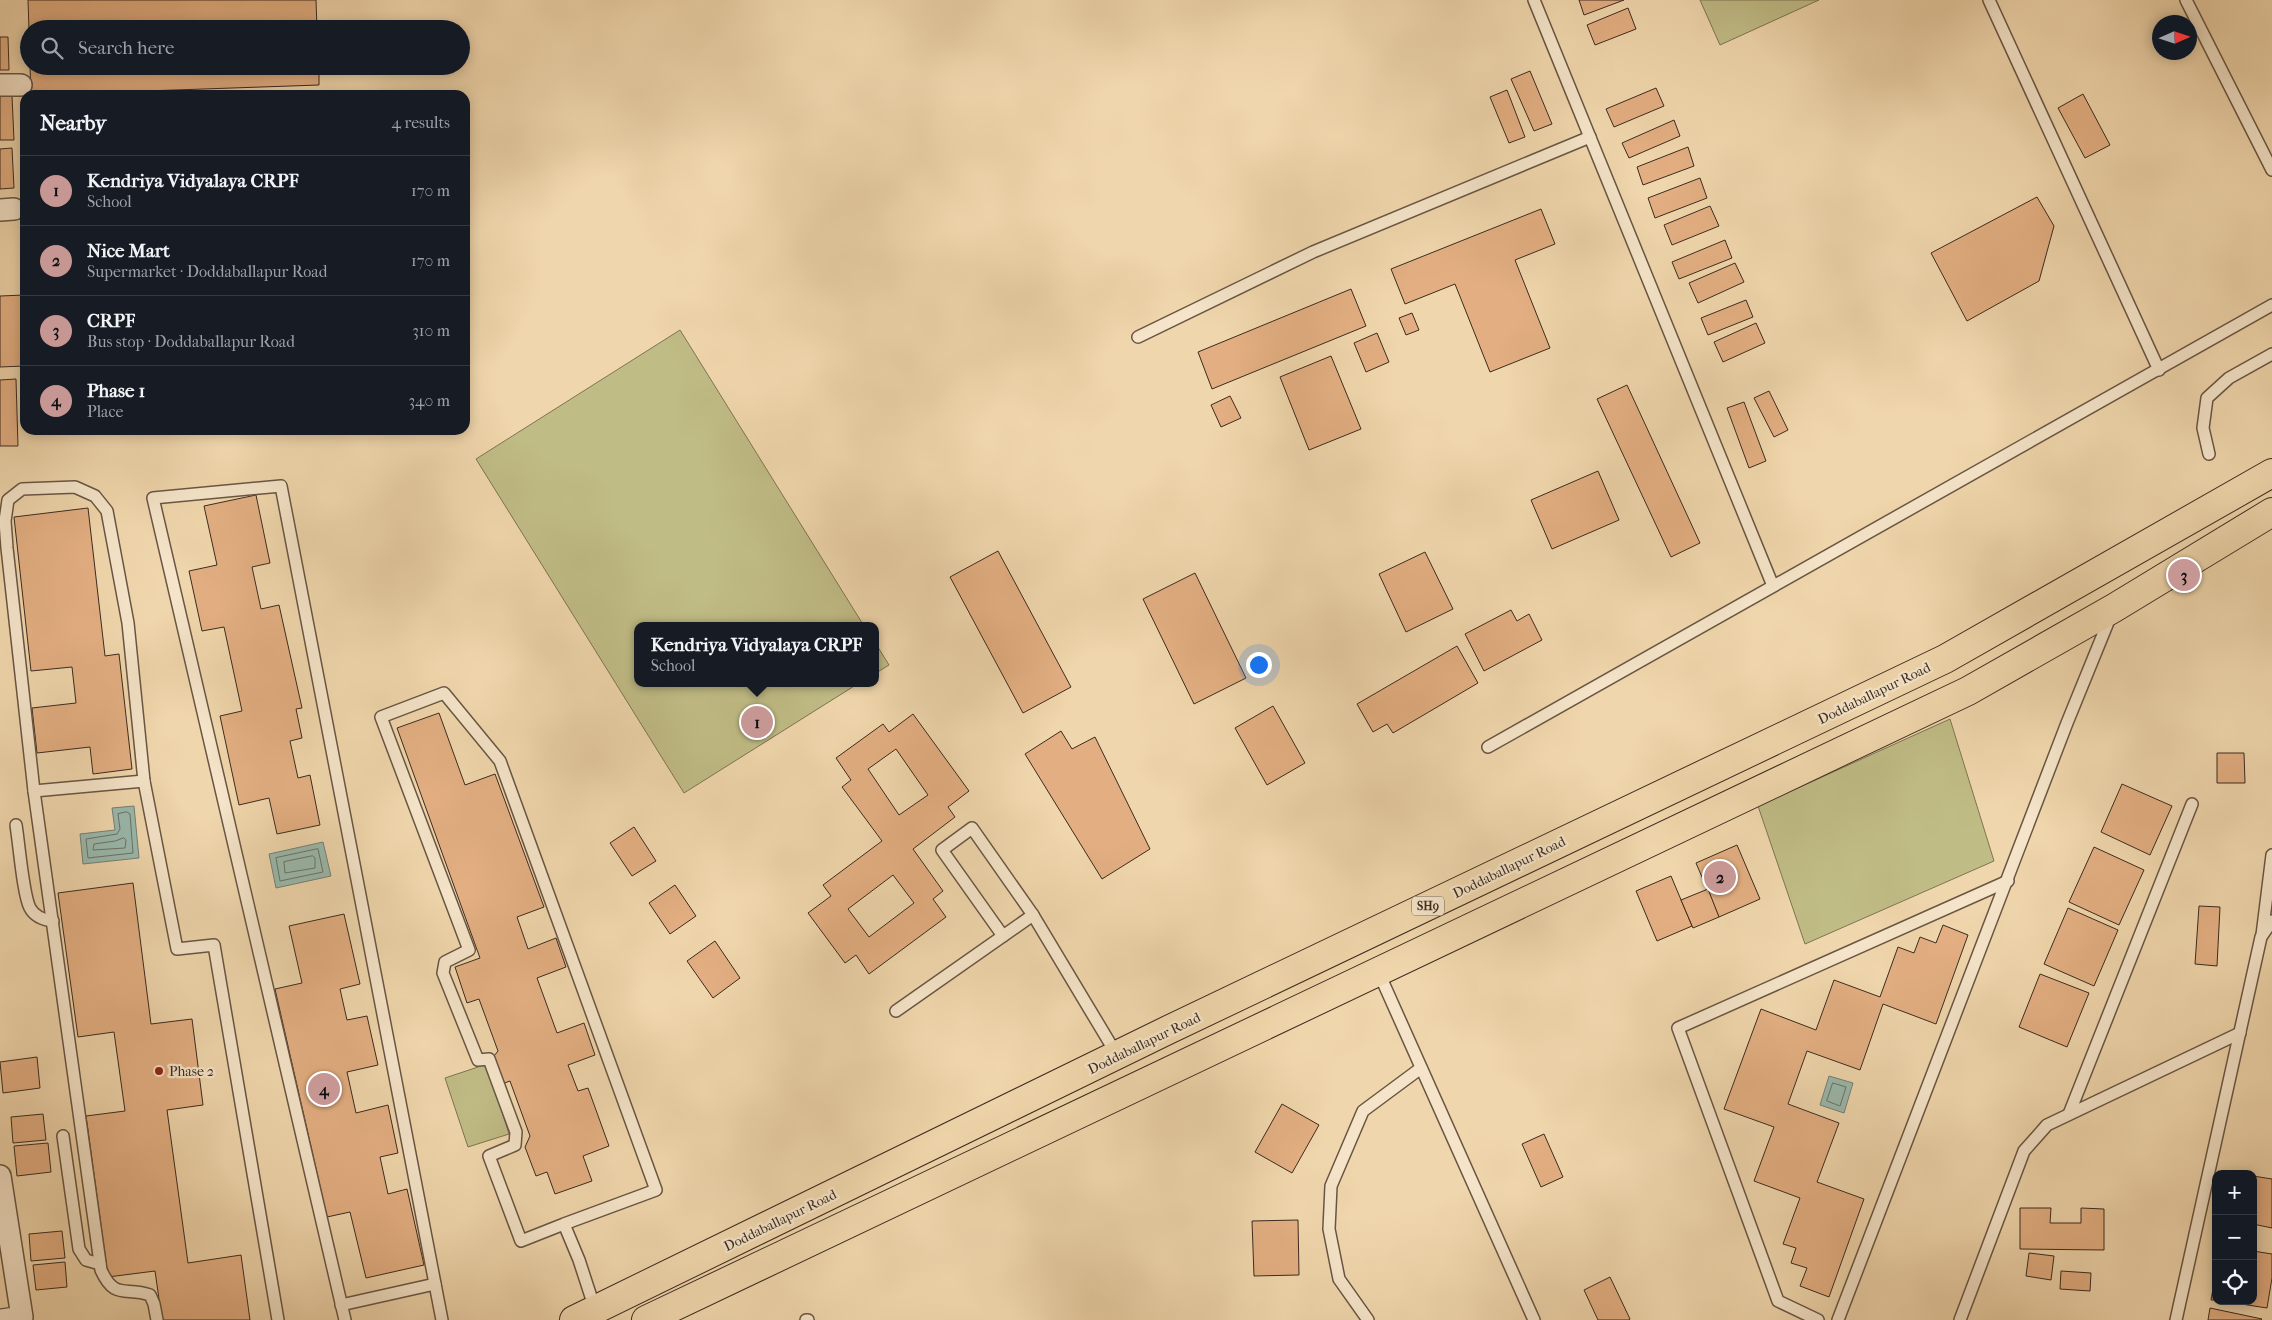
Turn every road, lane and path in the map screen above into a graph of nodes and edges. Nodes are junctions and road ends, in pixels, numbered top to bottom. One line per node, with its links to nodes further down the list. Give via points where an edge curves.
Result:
1 (1534, 0): 4 (lane)
2 (1989, 0): 9 (lane)
3 (2186, 0): 5 (lane)
4 (1590, 137): 7 (lane, via 1313,252); 13 (lane)
5 (2272, 170)
6 (2272, 305): 9 (lane)
7 (1138, 337)
8 (2272, 354): 10 (lane, via 2229,378 2207,398 2203,428)
9 (2159, 370): 13 (lane)
10 (2210, 454)
11 (2272, 473): 30 (main road, Doddaballapur Road / SH9, via 1945,659)
12 (2272, 512): 14 (main road)
13 (1773, 586): 15 (lane)
14 (2114, 608): 21 (lane, via 2066,723); 27 (main road, via 1968,691)
15 (1488, 747)
16 (144, 780): 17 (lane); 17 (lane, via 128,624 106,512 95,496 75,487 22,488 8,500 5,521); 44 (lane, via 177,949 214,945)
17 (34, 790): 23 (lane)
18 (2192, 804): 32 (lane)
19 (16, 825): 23 (lane, via 27,902 34,914)
20 (2272, 855): 26 (lane)
21 (2008, 881): 49 (lane, via 1678,1028 1778,1302); 50 (lane)
22 (1033, 915): 25 (lane); 25 (lane, via 972,828 942,850); 30 (lane)
23 (53, 921): 37 (lane)
24 (2272, 921): 26 (lane)
25 (1003, 936): 28 (lane)
26 (2261, 937): 29 (lane)
27 (1378, 971): 31 (lane); 41 (main road)
28 (896, 1012)
29 (2240, 1033): 32 (lane); 52 (lane)
30 (1117, 1056): 40 (main road, Doddaballapur Road / SH9)
31 (1421, 1068): 47 (lane, via 1363,1111 1331,1186 1329,1229 1339,1279); 48 (lane)
32 (2069, 1114): 51 (lane, via 2046,1125 2024,1152)
33 (63, 1136): 37 (lane, via 79,1249 86,1260)
34 (0, 1176): 36 (street)
35 (564, 1224): 35 (lane, via 521,1241 492,1166 489,1156 515,1146 516,1132 489,1059 478,1060 443,973 445,962 469,950 381,717 444,693 500,761 656,1190); 40 (lane, via 579,1260)
36 (4, 1235): 42 (street)
37 (100, 1264): 43 (lane, via 107,1284 123,1293 141,1291 150,1294)
38 (435, 1284): 39 (lane); 39 (lane, via 281,486 153,498); 46 (lane)
39 (341, 1305): 45 (lane)
40 (584, 1315)
41 (662, 1317)
42 (15, 1319)
43 (157, 1320)
44 (278, 1320)
45 (346, 1320)
46 (442, 1320)
47 (1368, 1320)
48 (1534, 1320)
49 (1818, 1320)
50 (1838, 1320)
51 (1960, 1320)
52 (2176, 1320)

